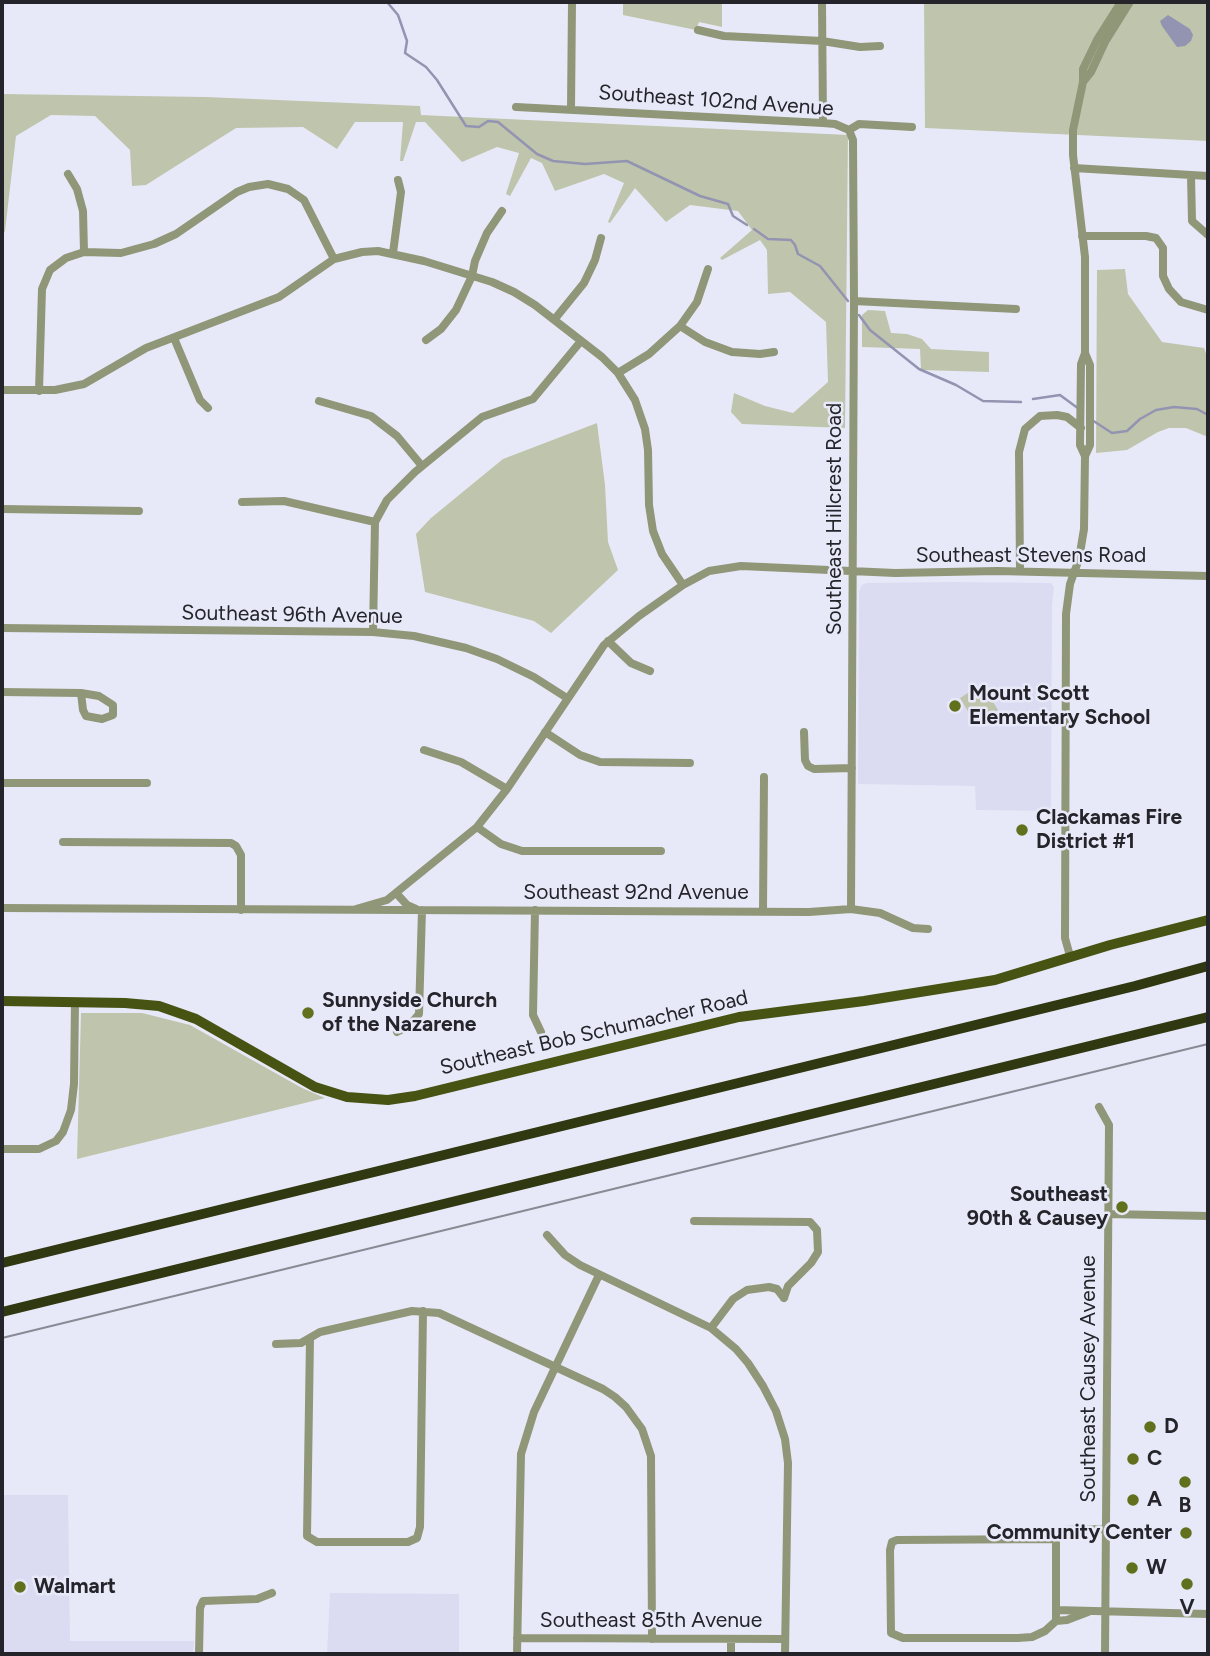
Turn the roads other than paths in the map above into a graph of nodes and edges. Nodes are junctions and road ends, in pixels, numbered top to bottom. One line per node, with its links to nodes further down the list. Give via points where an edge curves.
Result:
1 (572, 2): 10 (street)
2 (822, 2): 6 (street)
3 (1121, 2): 8 (street, via 1089,53)
4 (1130, 2): 8 (street)
5 (698, 30): 6 (street, via 724,36)
6 (822, 41): 7 (street); 11 (street)
7 (880, 46)
8 (1083, 82): 14 (street, via 1074,117)
9 (516, 107): 10 (street, Southeast 102nd Avenue)
10 (571, 109): 11 (street, Southeast 102nd Avenue)
11 (823, 123): 13 (street, Southeast 102nd Avenue)
12 (912, 127): 13 (street, Southeast 102nd Avenue, via 859,124)
13 (849, 130): 28 (street, Southeast Hillcrest Road, via 853,139)
14 (1074, 168): 16 (street); 21 (street)
15 (68, 174): 23 (street, via 83,211)
16 (1191, 176): 17 (street); 20 (street, via 1192,221)
17 (1208, 176)
18 (398, 180): 24 (street, via 401,192)
19 (502, 211): 27 (street, via 480,250)
20 (1208, 235)
21 (1082, 236): 30 (street, via 1156,238 1163,248 1166,285 1181,302); 37 (street)
22 (601, 238): 31 (street, via 584,283)
23 (84, 252): 25 (street, via 121,253 154,244 237,192 268,184 289,189 304,200); 40 (street, via 60,261 43,282)
24 (393, 253): 25 (street, via 362,252); 27 (street)
25 (334, 259): 33 (street, via 279,298)
26 (709, 269): 32 (street, via 697,302)
27 (472, 276): 31 (street, via 514,292); 34 (street, via 456,310)
28 (853, 301): 29 (street); 49 (street, Southeast Hillcrest Road)
29 (1016, 309)
30 (1208, 310)
31 (554, 320): 35 (street)
32 (680, 326): 36 (street, via 732,352); 38 (street, via 649,354)
33 (174, 338): 40 (street, via 136,353 84,384); 42 (street, via 200,400)
34 (426, 340)
35 (581, 341): 38 (street); 44 (street, via 533,399 482,417)
36 (774, 352)
37 (1085, 353): 43 (street, via 1081,364); 43 (street, via 1090,365 1090,396)
38 (618, 373): 53 (street, via 635,400 645,429 653,531)
39 (2, 390): 40 (street)
40 (39, 391)
41 (319, 401): 44 (street, via 371,416 397,436)
42 (208, 408)
43 (1084, 426): 50 (street, via 1067,417 1040,416 1020,440); 51 (street, via 1080,444 1085,456 1084,529)
44 (422, 466): 48 (street, via 390,495)
45 (242, 502): 48 (street, via 284,501)
46 (2, 509): 47 (street)
47 (139, 511)
48 (375, 522): 55 (street)
49 (853, 571): 50 (street, Southeast Stevens Road); 53 (street, Southeast Stevens Road, via 726,567); 65 (street, Southeast Hillcrest Road)
50 (1020, 571): 51 (street, Southeast Stevens Road)
51 (1074, 572): 52 (street, Southeast Stevens Road); 83 (street, via 1065,650 1065,938)
52 (1208, 576)
53 (683, 585): 56 (street, Southeast Stevens Road)
54 (2, 628): 55 (street, Southeast 96th Avenue)
55 (373, 632): 60 (street, Southeast 96th Avenue, via 466,648 517,668)
56 (608, 641): 57 (street, via 631,663); 60 (street, Southeast Stevens Road)
57 (650, 671)
58 (2, 692): 59 (street)
59 (82, 693)
60 (567, 698): 61 (street, Southeast Stevens Road)
61 (545, 732): 64 (street, via 600,762); 69 (street, Southeast Stevens Road)
62 (804, 732): 65 (street, via 808,766)
63 (425, 750): 69 (street, via 461,762)
64 (690, 763)
65 (852, 768): 76 (street, Southeast Hillcrest Road)
66 (764, 777): 80 (street)
67 (2, 783): 68 (street)
68 (147, 783)
69 (507, 789): 70 (street, Southeast Stevens Road)
70 (477, 827): 72 (street, via 501,844 522,851); 73 (street, Southeast Stevens Road)
71 (62, 842): 77 (street, via 231,843 241,855)
72 (662, 851)
73 (397, 894): 75 (street, Southeast Stevens Road, via 379,905); 78 (street, via 407,905)
74 (2, 908): 77 (street, Southeast 92nd Avenue)
75 (356, 909): 77 (street, Southeast 92nd Avenue); 78 (street, Southeast 92nd Avenue)
76 (851, 909): 80 (street, Southeast 92nd Avenue); 82 (street, Southeast 92nd Avenue)
77 (241, 910)
78 (422, 910): 79 (street, Southeast 92nd Avenue); 88 (street, via 421,1007 416,1020)
79 (536, 910): 80 (street, Southeast 92nd Avenue); 89 (street, via 533,1015)
80 (763, 912)
81 (1208, 920): 83 (main road, Southeast Bob Schumacher Road)
82 (928, 929)
83 (1070, 956): 86 (main road, Southeast Bob Schumacher Road, via 979,983 739,1017 388,1100 347,1097 315,1087 182,1013 140,1004)
84 (1206, 965): 96 (highway)
85 (2, 1001): 86 (main road, Southeast Bob Schumacher Road)
86 (75, 1002): 91 (street, via 74,1084 63,1132 56,1141 38,1149)
87 (1208, 1017): 99 (highway)
88 (397, 1032)
89 (541, 1032)
90 (1099, 1107): 92 (street, Southeast Causey Avenue, via 1109,1125)
91 (2, 1149)
92 (1108, 1214): 93 (street); 104 (street, Southeast Causey Avenue)
93 (1208, 1216)
94 (694, 1221): 100 (street, via 810,1222 818,1235 818,1252 788,1286 784,1298 769,1287 740,1293)
95 (548, 1235): 97 (street, via 565,1255)
96 (2, 1263)
97 (599, 1275): 100 (street); 103 (street)
98 (423, 1311): 101 (street, via 320,1332); 101 (street, via 419,1527 417,1538 408,1542 317,1542 307,1536); 103 (street, via 439,1313)
99 (2, 1312)
100 (711, 1328): 115 (street, via 748,1363 776,1411 785,1439)
101 (310, 1338): 102 (street)
102 (276, 1345)
103 (555, 1366): 112 (street, via 521,1454); 113 (street, via 615,1397 634,1417 647,1441 653,1473)
104 (1106, 1529): 105 (street, via 1060,1530); 109 (street, Southeast Causey Avenue)
105 (1056, 1539): 107 (street); 111 (street, via 892,1542 890,1630 903,1638 1018,1639 1045,1631)
106 (272, 1593): 116 (street, via 257,1600 203,1601)
107 (1056, 1610): 108 (street); 111 (street)
108 (1088, 1612): 109 (street); 111 (street)
109 (1105, 1612): 110 (street); 120 (street, Southeast Causey Avenue)
110 (1208, 1614)
111 (1056, 1620)
112 (517, 1638): 113 (street, Southeast 85th Avenue); 117 (street)
113 (652, 1639): 114 (street, Southeast 85th Avenue)
114 (731, 1639): 115 (street, Southeast 85th Avenue); 118 (street)
115 (785, 1639): 119 (street)
116 (199, 1654)
117 (517, 1654)
118 (731, 1654)
119 (785, 1654)
120 (1105, 1654)

